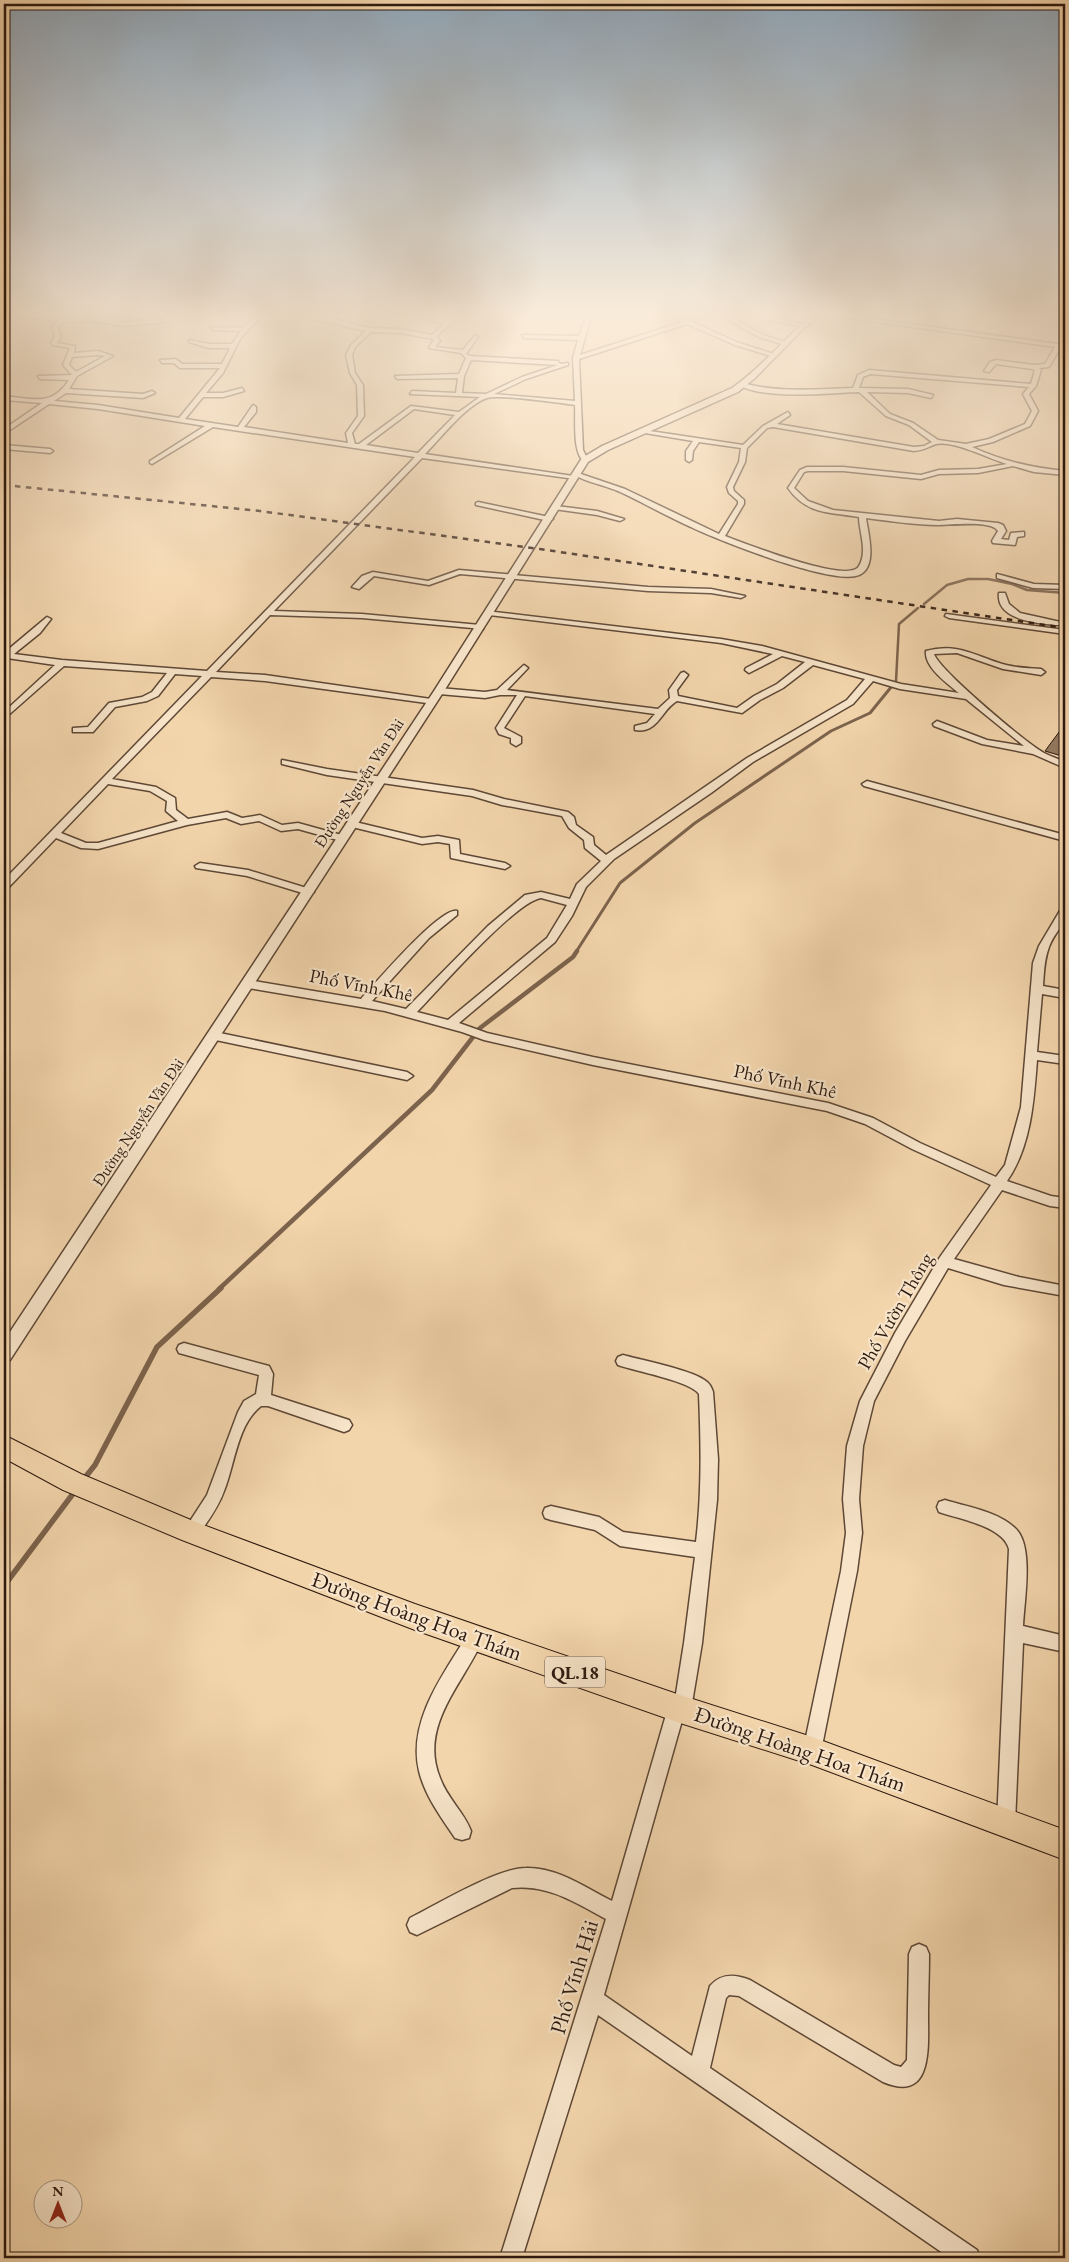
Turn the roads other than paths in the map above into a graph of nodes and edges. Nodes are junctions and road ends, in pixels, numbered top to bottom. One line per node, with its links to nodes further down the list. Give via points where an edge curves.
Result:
1 (23, 420): 16 (street)
2 (181, 420): 12 (street)
3 (247, 420): 14 (street)
4 (358, 420): 19 (street, via 349,432)
5 (396, 420): 20 (street)
6 (454, 420): 25 (street)
7 (579, 420): 26 (street, via 580,450)
8 (670, 420): 15 (street, Đường Nguyễn Văn Đài)
9 (779, 420): 13 (street)
10 (900, 420): 18 (street)
11 (1031, 420): 21 (street, via 1028,425 991,441)
12 (211, 426): 14 (street); 28 (street)
13 (769, 426): 18 (street, via 914,449); 23 (street)
14 (239, 430): 19 (street)
15 (645, 431): 17 (street); 26 (street, Đường Nguyễn Văn Đài)
16 (4, 432)
17 (698, 440): 23 (street); 27 (street, via 690,450)
18 (936, 442): 21 (street)
19 (352, 445): 20 (street)
20 (360, 446): 25 (street)
21 (966, 446): 29 (street, via 989,458)
22 (4, 447): 24 (street)
23 (744, 447): 38 (street, via 742,462 730,487 741,504)
24 (50, 451)
25 (419, 455): 31 (street); 45 (street)
26 (586, 460): 31 (street, Đường Nguyễn Văn Đài)
27 (689, 460)
28 (152, 462)
29 (1018, 465): 30 (street); 34 (street, via 969,472 939,472 921,477 813,468 802,471 791,488 797,498 808,506)
30 (1065, 473)
31 (575, 476): 33 (street, Đường Nguyễn Văn Đài); 38 (street, via 612,485)
32 (478, 504): 35 (street)
33 (556, 508): 35 (street, Đường Nguyễn Văn Đài); 36 (street)
34 (864, 516): 37 (street, via 942,524 957,521 995,525 1002,530 996,541 1008,543 1012,543 1014,535); 38 (street, via 867,554 860,571 850,575 792,562)
35 (549, 519): 40 (street, Đường Nguyễn Văn Đài)
36 (620, 519)
37 (1021, 534)
38 (721, 537)
39 (1000, 576): 42 (street, via 1033,586)
40 (511, 578): 41 (street, via 458,572 429,583 373,574); 44 (street, via 712,591); 46 (street, Đường Nguyễn Văn Đài)
41 (356, 587)
42 (1065, 587)
43 (1002, 595): 49 (street, via 1004,605 1013,615)
44 (741, 596)
45 (268, 613): 50 (street, via 352,615); 60 (street)
46 (489, 613): 50 (street, Đường Nguyễn Văn Đài); 52 (street, via 721,641)
47 (949, 616): 51 (street)
48 (47, 619): 53 (street)
49 (1065, 624)
50 (480, 628): 63 (street, Đường Nguyễn Văn Đài)
51 (1065, 632)
52 (781, 653): 54 (street); 58 (street)
53 (5, 656): 55 (street)
54 (812, 662): 62 (street); 67 (street, via 739,711)
55 (62, 663): 57 (street); 70 (street)
56 (524, 668): 64 (street)
57 (174, 670): 60 (street); 73 (street, via 156,694 112,705 90,730)
58 (749, 670)
59 (1040, 672): 66 (street, via 1003,667 959,651 929,653 944,675)
60 (209, 673): 68 (street); 79 (street)
61 (684, 675): 67 (street, via 673,690)
62 (871, 678): 66 (street); 86 (street, via 850,702 750,760)
63 (439, 692): 64 (street, via 485,695); 68 (street, Đường Nguyễn Văn Đài)
64 (500, 692): 65 (street)
65 (523, 693): 69 (street); 74 (street, via 500,728 502,732 516,737)
66 (970, 697): 75 (street)
67 (674, 698): 69 (street)
68 (431, 702): 78 (street, Đường Nguyễn Văn Đài)
69 (659, 712): 72 (street, via 652,726)
70 (4, 716)
71 (937, 724): 75 (street, via 985,742)
72 (638, 728)
73 (76, 730)
74 (516, 743)
75 (1034, 751): 77 (street)
76 (285, 762): 78 (street, via 327,772)
77 (1065, 765)
78 (381, 779): 82 (street, Đường Nguyễn Văn Đài); 86 (street, via 473,793 565,814 572,826 589,839 589,846)
79 (105, 781): 81 (street, via 159,791 172,800 172,811); 83 (street)
80 (867, 784): 85 (street)
81 (186, 822): 83 (street, via 98,846 85,846); 84 (street, via 222,816 241,821 257,818 281,828 298,826)
82 (351, 824): 84 (street, Đường Nguyễn Văn Đài); 88 (street, via 422,841 449,840 455,842 455,856)
83 (54, 834): 89 (street)
84 (341, 838): 90 (street, Đường Nguyễn Văn Đài)
85 (1065, 838)
86 (606, 860): 91 (street, via 580,886)
87 (200, 866): 90 (street, via 248,873)
88 (505, 866)
89 (4, 886)
90 (309, 892): 94 (street, Đường Nguyễn Văn Đài)
91 (572, 904): 98 (street, via 541,895 529,898 492,928); 99 (street, via 551,940)
92 (453, 913): 97 (street, via 425,936)
93 (1063, 920): 95 (street, Phố Vườn Thông, via 1044,946)
94 (248, 984): 97 (street, Phố Vĩnh Khê); 100 (street, Đường Nguyễn Văn Đài)
95 (1037, 989): 96 (street); 101 (street, Phố Vườn Thông)
96 (1065, 994)
97 (364, 1003): 98 (street, Phố Vĩnh Khê)
98 (409, 1013): 99 (street, Phố Vĩnh Khê)
99 (449, 1025): 104 (street, Phố Vĩnh Khê, via 593,1061 828,1107 869,1121)
100 (215, 1036): 103 (street); 109 (street, Đường Nguyễn Văn Đài)
101 (1031, 1055): 102 (street); 104 (street, Phố Vườn Thông, via 1027,1107 1011,1166)
102 (1065, 1060)
103 (407, 1076)
104 (1000, 1184): 105 (street, Phố Vĩnh Khê); 106 (street, Phố Vườn Thông)
105 (1065, 1203)
106 (945, 1261): 107 (street, via 991,1277); 122 (street, Phố Vườn Thông, via 900,1337 867,1402 855,1446 850,1571)
107 (1065, 1291)
108 (184, 1349): 111 (street, via 264,1370)
109 (4, 1355)
110 (623, 1360): 117 (street, Phố Vĩnh Hải, via 688,1379 701,1385 706,1392 709,1500)
111 (263, 1400): 112 (street); 116 (street, via 247,1409 230,1446 214,1498)
112 (344, 1425)
113 (4, 1446): 116 (main road, Đường Hoàng Hoa Thám / QL.18, via 80,1486)
114 (945, 1507): 118 (street, via 1010,1533 1016,1543)
115 (551, 1513): 117 (street, via 599,1524 620,1539)
116 (191, 1532): 119 (main road, Đường Hoàng Hoa Thám / QL.18)
117 (702, 1550): 121 (street, Phố Vĩnh Hải, via 693,1642)
118 (1016, 1633): 120 (street); 123 (street)
119 (476, 1638): 121 (main road, Đường Hoàng Hoa Thám / QL.18); 124 (street, via 435,1709 427,1730 425,1756 435,1791)
120 (1065, 1644)
121 (679, 1708): 122 (main road, Đường Hoàng Hoa Thám / QL.18); 126 (street, Phố Vĩnh Hải)
122 (812, 1751): 123 (main road, Đường Hoàng Hoa Thám / QL.18)
123 (1006, 1823): 125 (main road, Đường Hoàng Hoa Thám / QL.18)
124 (462, 1831)
125 (1065, 1844)
126 (618, 1915): 127 (street, via 560,1884 528,1877 511,1879); 129 (street, Phố Vĩnh Hải)
127 (417, 1925)
128 (919, 1954): 130 (street, via 917,2063 903,2078 890,2075 743,1987 732,1984 722,1986 717,1993)
129 (592, 1999): 130 (street); 131 (street, Phố Vĩnh Hải)
130 (699, 2072): 132 (street)
131 (510, 2258)
132 (970, 2258)

